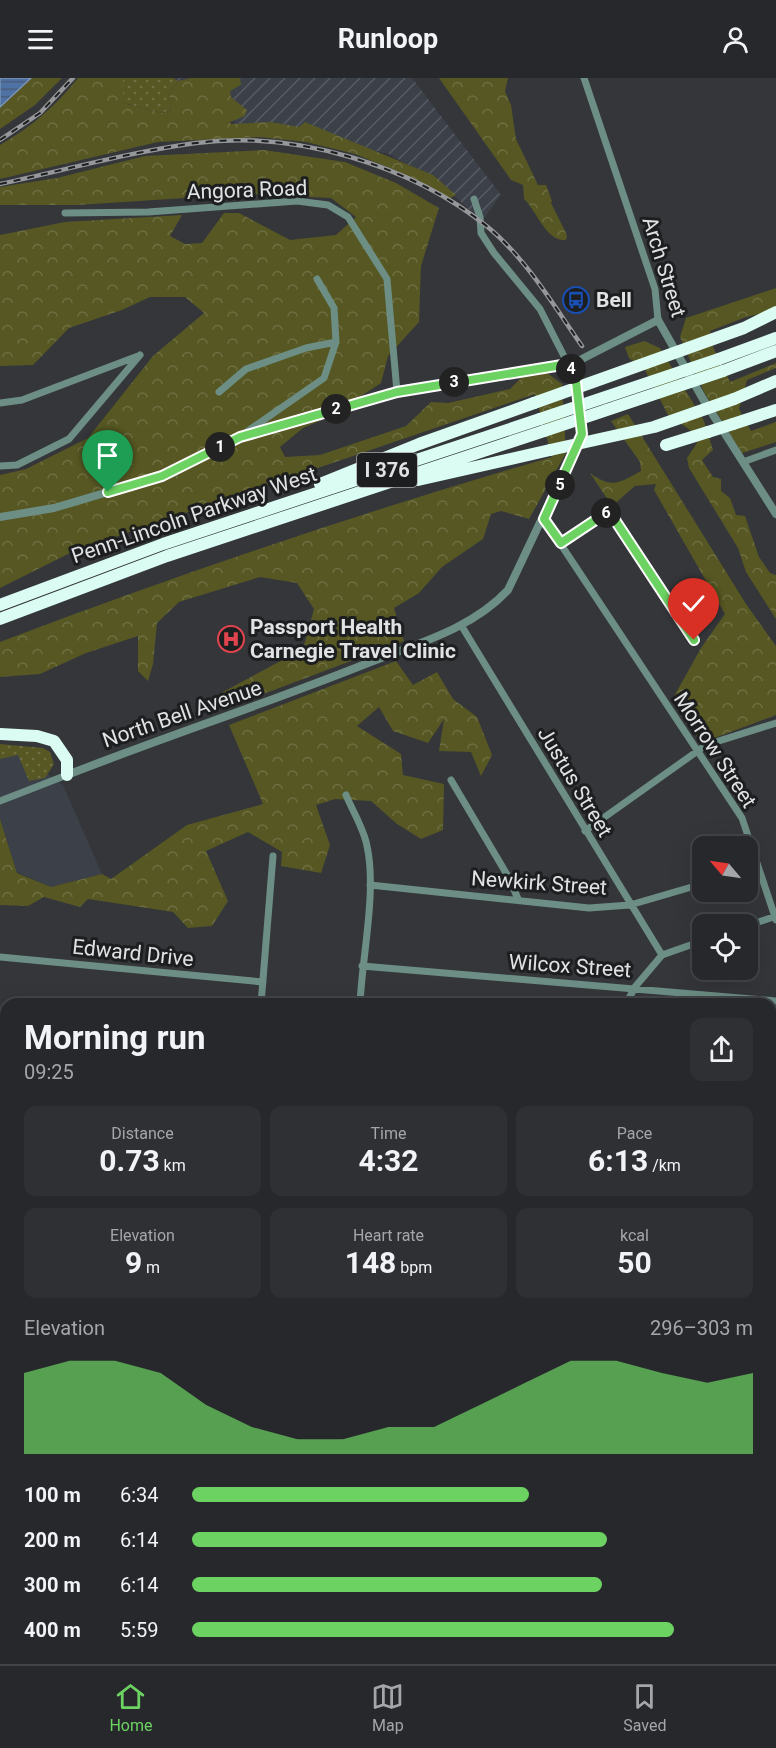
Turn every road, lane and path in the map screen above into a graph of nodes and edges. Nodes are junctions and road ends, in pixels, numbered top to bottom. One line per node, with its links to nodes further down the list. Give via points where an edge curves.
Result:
1 (584, 78): 6 (street, Arch Street, via 651,277)
2 (474, 199): 10 (street, via 480,232 540,309)
3 (65, 213): 14 (street, Angora Road, via 148,212 297,201 328,205 348,217 387,279)
4 (317, 279): 8 (street, via 334,308)
5 (776, 312): 27 (highway, bridge, via 744,328 402,450)
6 (658, 320): 10 (street, via 606,349); 21 (street, Arch Street)
7 (776, 338): 11 (highway, Penn-Lincoln Parkway West / I 376)
8 (336, 342): 13 (street, via 246,369); 18 (street, via 324,378)
9 (776, 351): 11 (highway, Penn-Lincoln Parkway West / I 376)
10 (568, 364): 14 (street); 26 (street, North Bell Avenue, via 576,382 582,434)
11 (721, 365): 17 (highway, Penn-Lincoln Parkway West / I 376, bridge)
12 (776, 381): 23 (highway, bridge, via 654,428)
13 (219, 392)
14 (397, 392): 18 (street)
15 (0, 403): 22 (street, via 22,400 140,355 69,439 17,465)
16 (776, 410): 19 (highway, bridge)
17 (542, 425): 23 (highway, Penn-Lincoln Parkway West / I 376); 27 (highway, Penn-Lincoln Parkway West / I 376)
18 (240, 437): 25 (street, via 162,476 54,508)
19 (666, 445)
20 (776, 450): 21 (street)
21 (743, 462): 24 (street, Arch Street)
22 (0, 466)
23 (338, 499): 29 (highway, Penn-Lincoln Parkway West / I 376)
24 (776, 514)
25 (0, 518)
26 (544, 519): 28 (street, Morrow Street); 32 (street, North Bell Avenue, via 508,590 494,605)
27 (235, 520): 30 (highway, Penn-Lincoln Parkway West / I 376)
28 (561, 543): 34 (street, via 609,511); 38 (street, Morrow Street)
29 (111, 575): 31 (highway, Penn-Lincoln Parkway West / I 376); 33 (highway)
30 (0, 605)
31 (0, 619)
32 (461, 625): 39 (street, North Bell Avenue, via 286,696); 43 (street, Justus Street)
33 (0, 628)
34 (694, 640)
35 (776, 723): 38 (street)
36 (0, 734): 39 (highway, via 54,741 67,760)
37 (0, 741): 39 (highway, via 48,746)
38 (696, 751): 43 (street); 44 (street, Morrow Street, via 742,818)
39 (67, 774): 42 (street, North Bell Avenue)
40 (450, 780): 49 (street)
41 (346, 795): 47 (street, via 368,847)
42 (0, 801)
43 (585, 831): 50 (street, Justus Street)
44 (747, 836)
45 (273, 856): 57 (street)
46 (758, 872): 51 (street, Morrow Street)
47 (370, 885): 49 (street, Newkirk Street); 56 (street)
48 (692, 887): 50 (street, Newkirk Street)
49 (518, 899): 50 (street, Newkirk Street, via 589,908)
50 (630, 905): 54 (street, Justus Street)
51 (775, 917): 52 (street)
52 (758, 922)
53 (692, 944): 54 (street)
54 (662, 955): 58 (street)
55 (0, 957): 57 (street, Edward Drive)
56 (362, 966): 58 (street, Wilcox Street); 60 (street)
57 (263, 982): 59 (street)
58 (635, 987): 61 (street); 62 (street, Wilcox Street)
59 (262, 998)
60 (360, 998)
61 (629, 998)
62 (746, 998)

